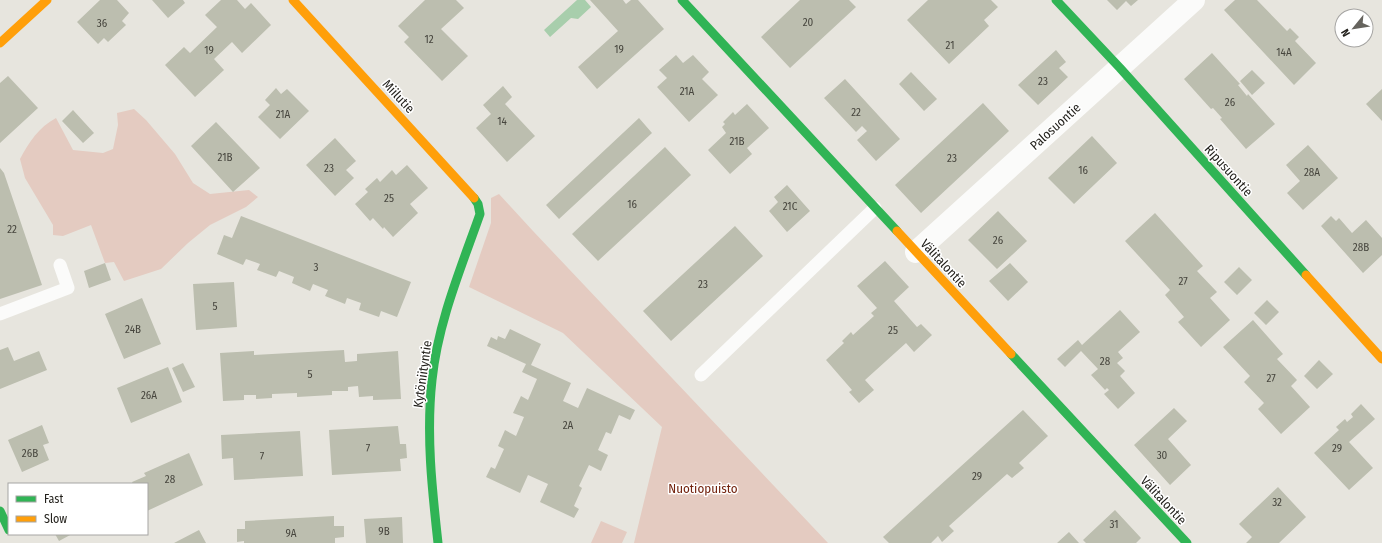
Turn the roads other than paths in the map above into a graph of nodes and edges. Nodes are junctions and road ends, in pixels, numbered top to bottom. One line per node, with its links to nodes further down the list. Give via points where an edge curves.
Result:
1 (47, 0): 6 (street)
2 (293, 0): 9 (street, Miilutie, via 472,194)
3 (682, 0): 8 (street, Välitalontie)
4 (1056, 0): 7 (street, Ripusuontie)
5 (1194, 0): 7 (street, Palosuontie)
6 (0, 43)
7 (1120, 68): 10 (street, Palosuontie); 13 (street, Ripusuontie)
8 (875, 208): 10 (street, Välitalontie); 14 (lane)
9 (480, 214): 17 (street, Kytöniityntie, via 446,311 432,379 429,422 431,482)
10 (916, 252): 18 (street, Välitalontie)
11 (60, 265): 12 (lane, via 68,288)
12 (0, 314)
13 (1382, 359)
14 (701, 375)
15 (0, 511): 16 (street)
16 (8, 528)
17 (438, 543)
18 (1187, 543)

